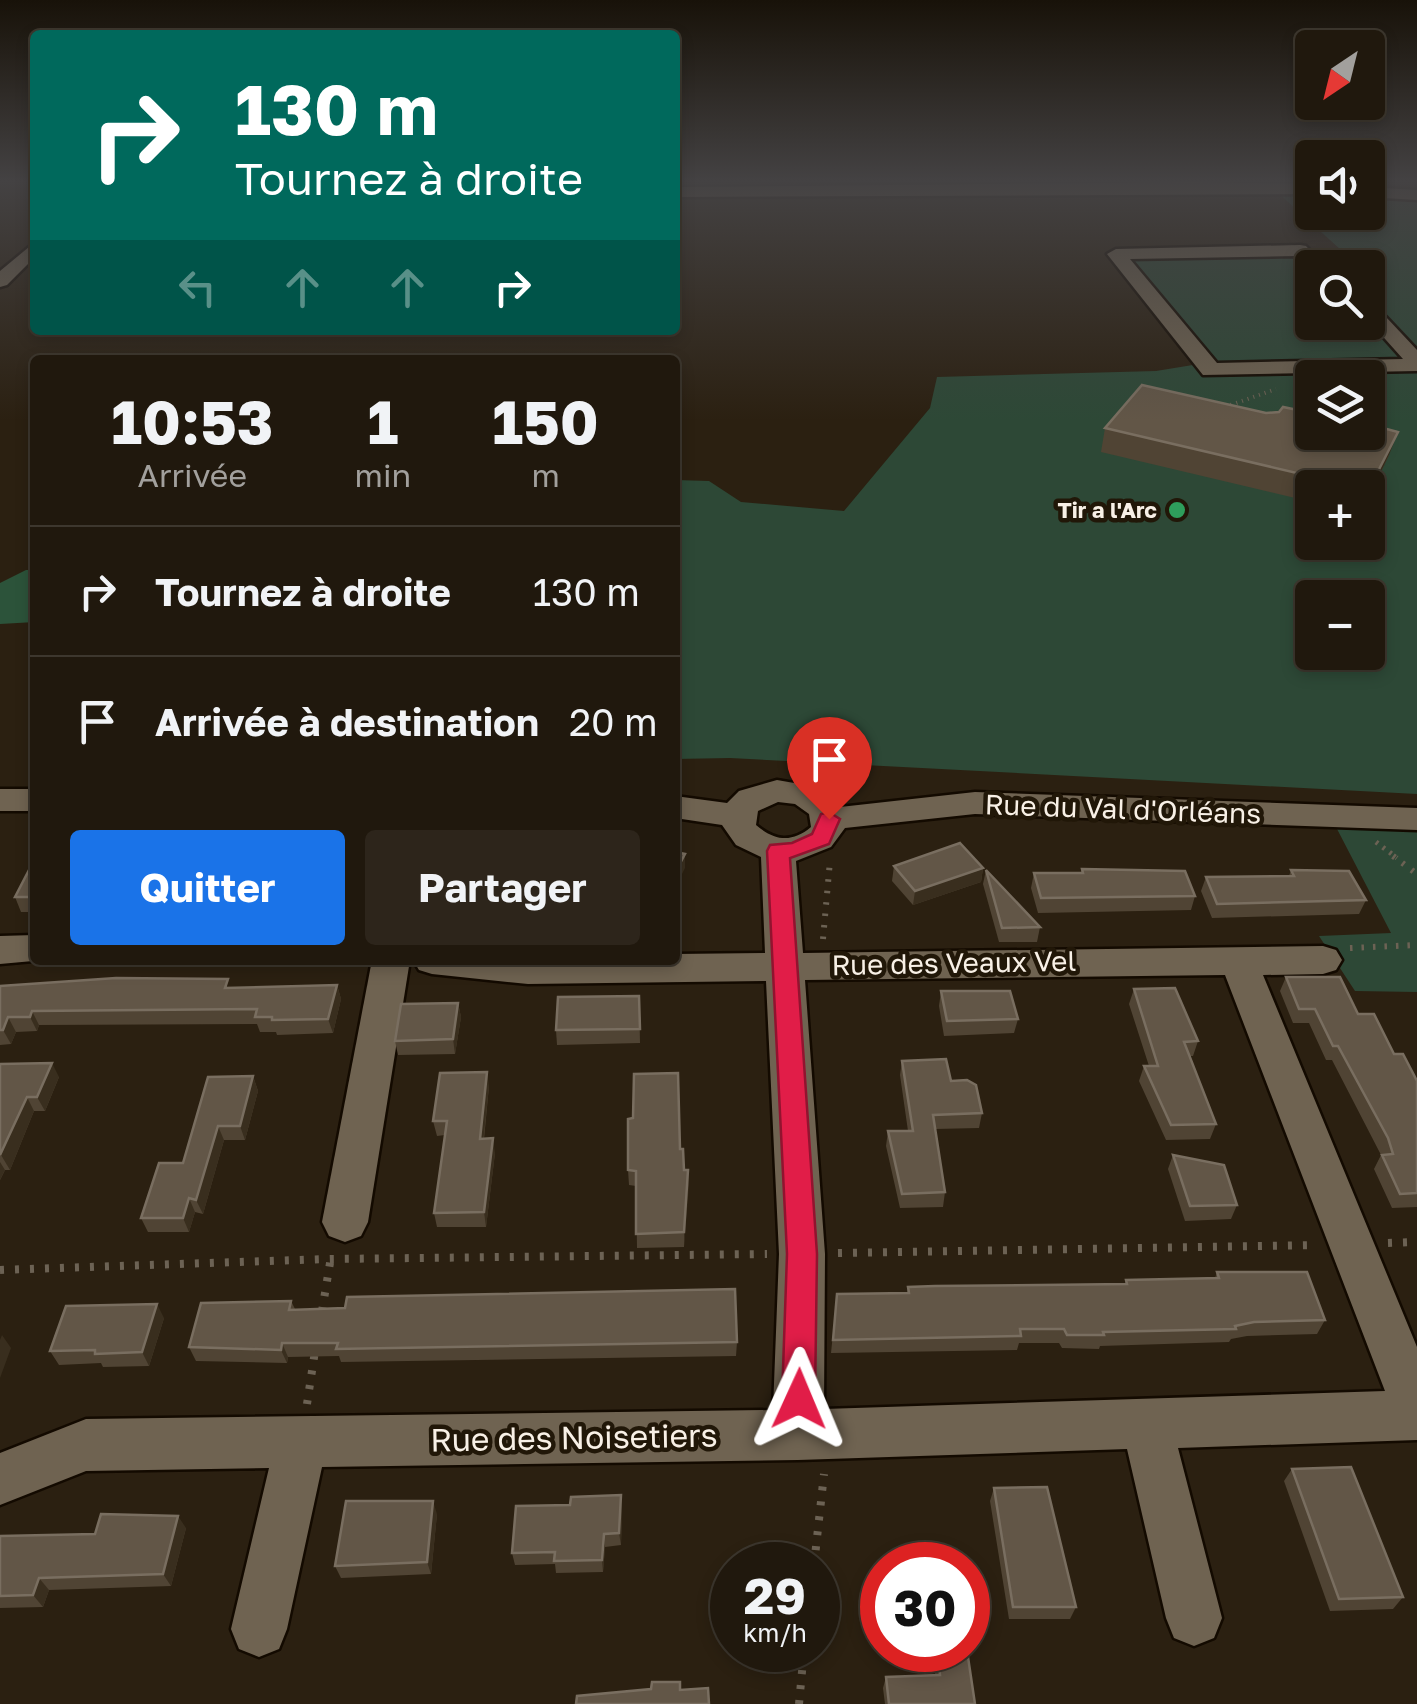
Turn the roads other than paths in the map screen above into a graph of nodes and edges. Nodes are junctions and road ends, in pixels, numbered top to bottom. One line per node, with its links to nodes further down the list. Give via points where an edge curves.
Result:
1 (20, 262): 3 (street)
2 (1122, 262): 7 (street, via 1211,370)
3 (0, 280)
4 (1385, 317): 5 (street)
5 (1417, 321)
6 (1385, 328): 7 (street)
7 (1417, 364)
8 (0, 800): 9 (street)
9 (30, 800)
10 (680, 808): 11 (street)
11 (738, 816): 12 (street, via 751,799 777,791 805,795); 14 (street, via 747,838)
12 (829, 819): 13 (street, Rue du Val d'Orléans, via 975,803); 14 (street, via 822,839)
13 (1417, 819)
14 (778, 851): 19 (street)
15 (30, 949): 16 (street)
16 (0, 950)
17 (1238, 960): 18 (street, Rue des Veaux Vel); 19 (street, Rue des Veaux Vel); 23 (street)
18 (1314, 960)
19 (805, 964): 21 (street, Rue des Veaux Vel, via 528,970); 25 (street, via 802,1254)
20 (390, 965): 22 (street)
21 (480, 965)
22 (337, 1240)
23 (1417, 1412): 24 (street, Rue des Noisetiers)
24 (1147, 1426): 25 (street, Rue des Noisetiers); 28 (street)
25 (813, 1435): 26 (street, Rue des Noisetiers)
26 (301, 1442): 27 (street, Rue des Noisetiers, via 86,1445); 29 (street)
27 (0, 1478)
28 (1194, 1618)
29 (258, 1629)

